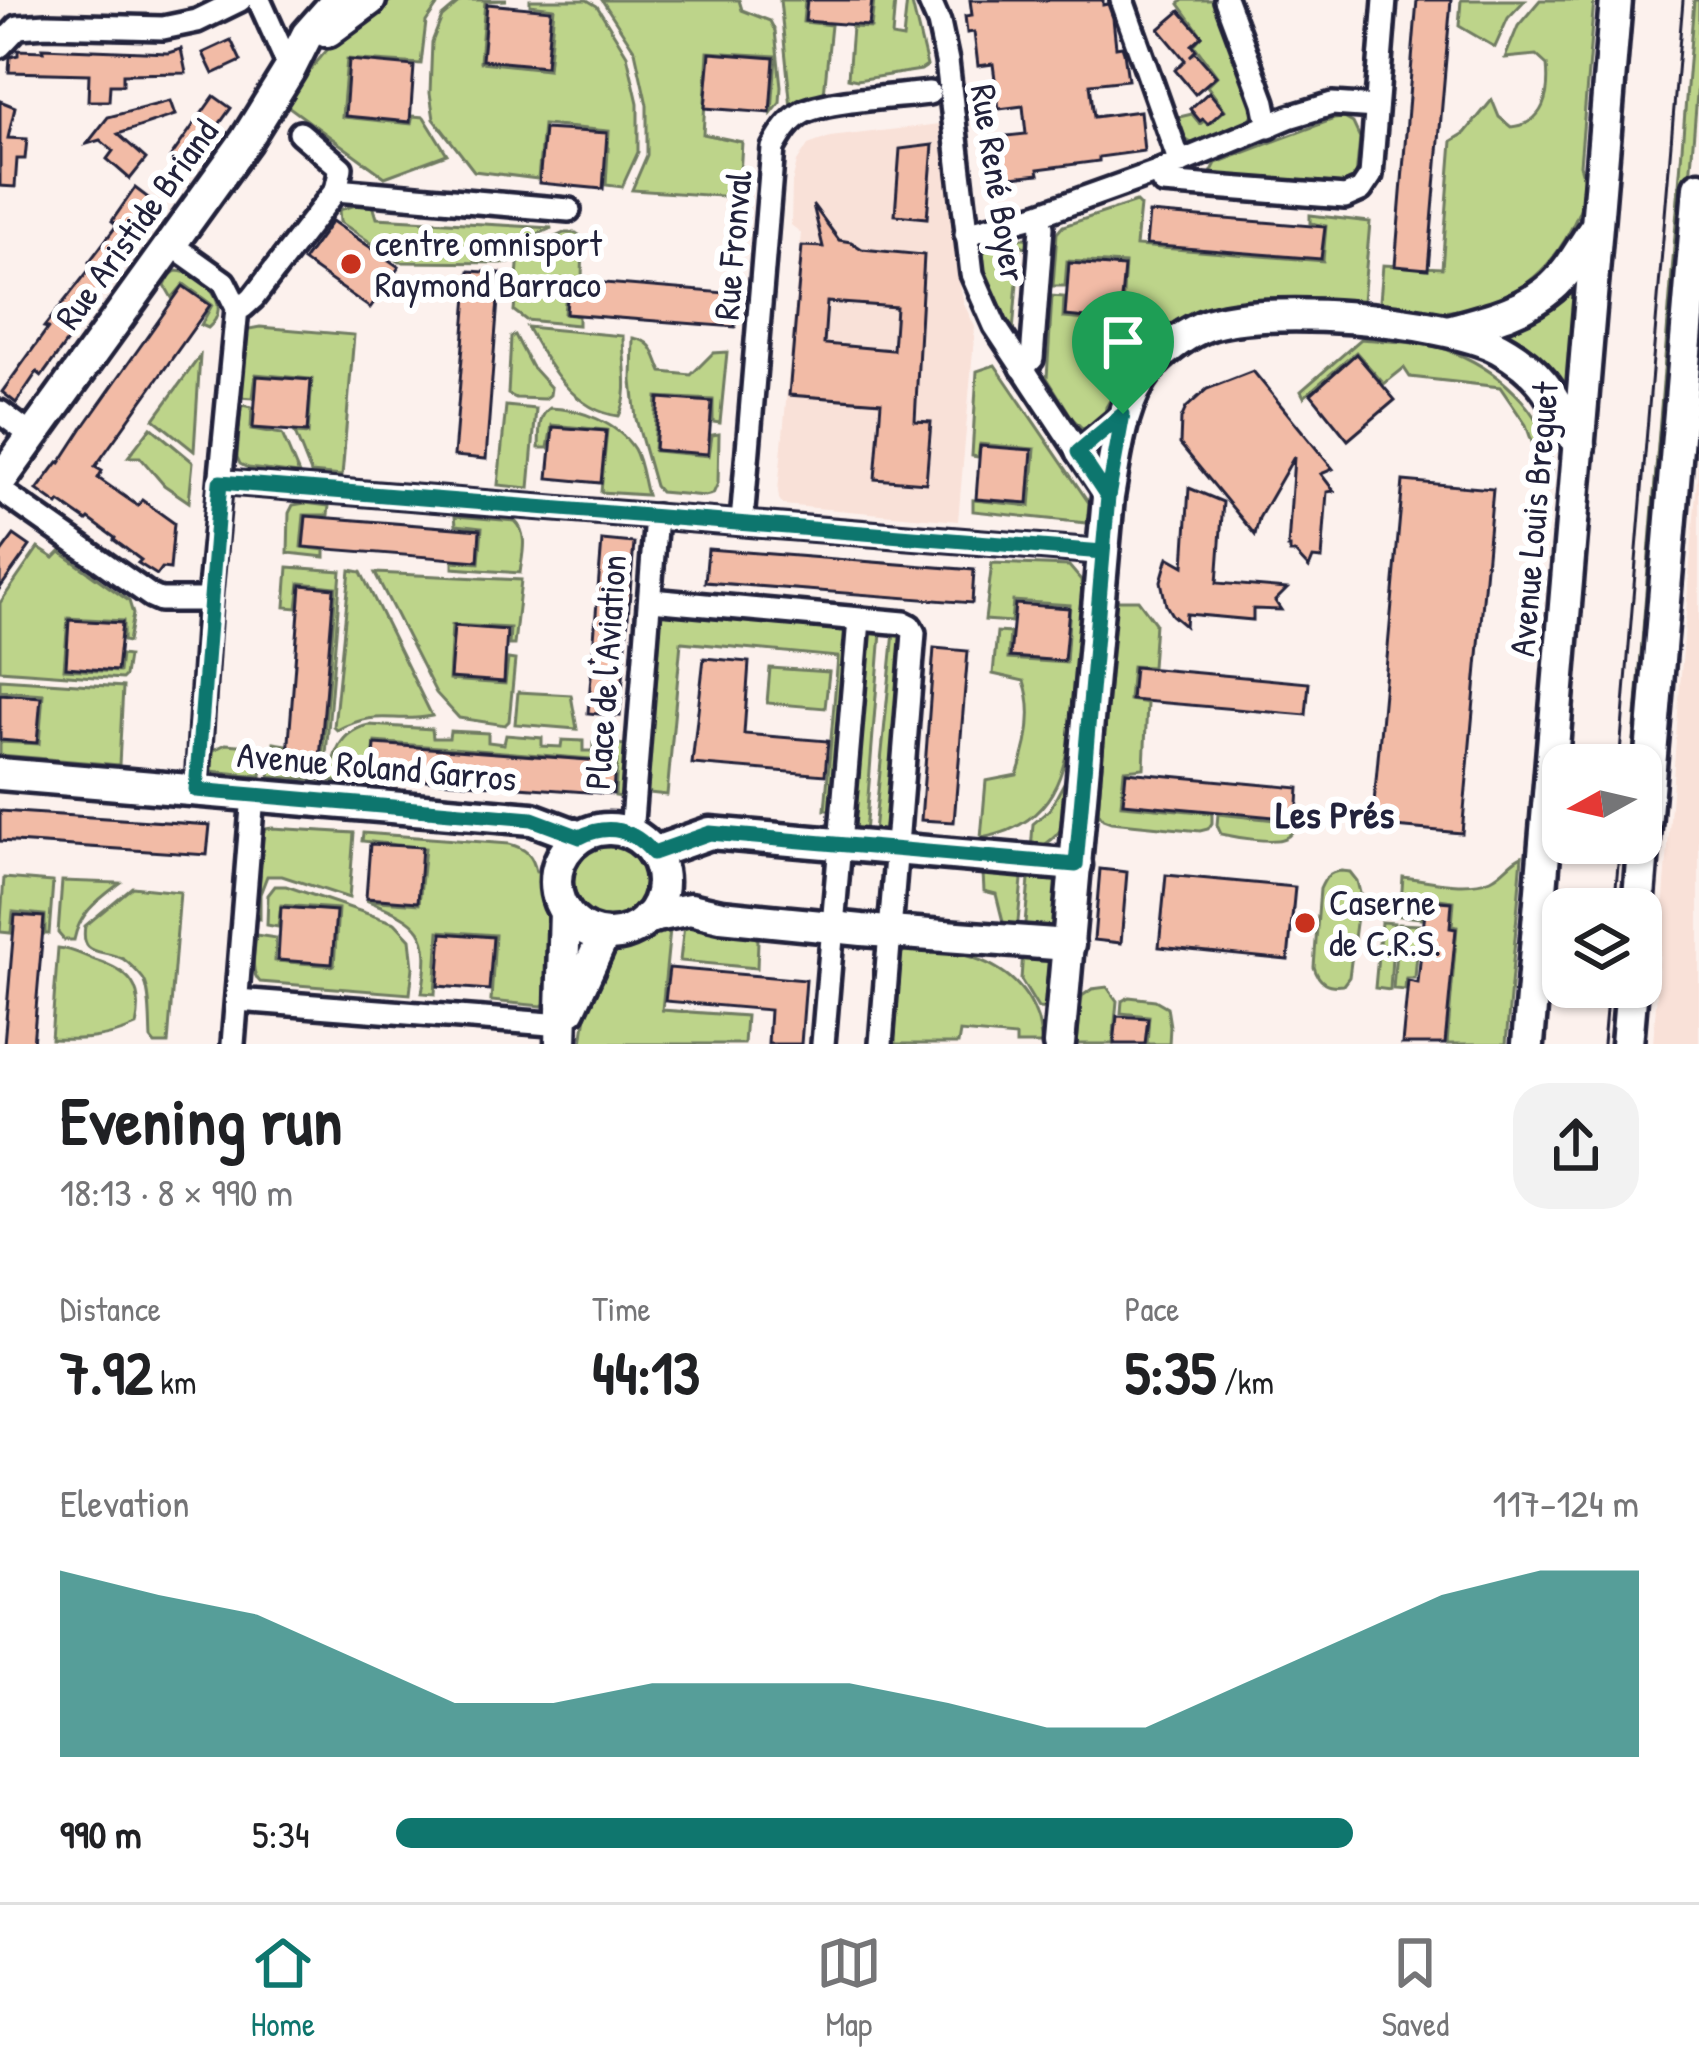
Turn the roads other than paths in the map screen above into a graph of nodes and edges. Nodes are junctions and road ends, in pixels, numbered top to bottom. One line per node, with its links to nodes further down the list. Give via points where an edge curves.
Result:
1 (240, 0): 10 (street, via 163,28 18,27)
2 (259, 0): 11 (street)
3 (338, 0): 11 (street, Rue Aristide Briand)
4 (370, 0): 11 (street, Rue Aristide Briand)
5 (928, 0): 23 (street, Rue René Boyer, via 947,61)
6 (1122, 0): 16 (street)
7 (1226, 0): 14 (street)
8 (1385, 0): 13 (street)
9 (1616, 0): 22 (street, Avenue Louis Breguet)
10 (0, 46)
11 (290, 69): 24 (street, Rue Aristide Briand)
12 (929, 93): 37 (street, Rue Fronval, via 820,106 784,127 773,148)
13 (1376, 107): 14 (street, via 1332,104); 17 (street, via 1371,175 1345,196 1163,183)
14 (1269, 127): 16 (street)
15 (300, 133): 19 (street, via 341,167)
16 (1180, 163): 17 (street)
17 (1156, 172): 21 (street)
18 (1699, 187): 50 (street)
19 (336, 190): 20 (street); 25 (street, via 254,298)
20 (569, 210)
21 (1037, 215): 23 (street); 27 (street, Rue René Boyer, via 1032,359)
22 (1597, 226): 26 (street, via 1551,287 1506,314); 31 (street, Avenue Louis Breguet)
23 (966, 234): 27 (street, Rue René Boyer, via 982,302)
24 (172, 245): 25 (street, via 224,282); 30 (street, Rue Aristide Briand)
25 (237, 308): 33 (street)
26 (1452, 330): 29 (street, via 1277,314 1231,319 1173,345 1150,366); 31 (street, via 1532,372 1550,389)
27 (1022, 368): 32 (street, Rue René Boyer)
28 (0, 412): 30 (street)
29 (1123, 414): 32 (street); 35 (street)
30 (32, 436): 34 (street, Rue Aristide Briand)
31 (1579, 446): 64 (street, Avenue Louis Breguet)
32 (1078, 452): 35 (street, Rue René Boyer)
33 (220, 482): 36 (street); 39 (street)
34 (0, 485): 39 (street, via 151,596)
35 (1108, 497): 38 (street)
36 (656, 516): 37 (street); 40 (street, Place de l'Aviation)
37 (742, 522): 38 (street)
38 (1103, 552): 49 (street)
39 (209, 600): 43 (street)
40 (651, 600): 41 (street); 46 (street, Place de l'Aviation)
41 (859, 620): 45 (street); 48 (street, via 904,623 914,633)
42 (0, 774): 43 (street, Avenue Roland Garros)
43 (196, 790): 44 (street, Avenue Roland Garros)
44 (253, 795): 47 (street, Avenue Roland Garros, via 532,819); 57 (street)
45 (838, 842): 46 (street, via 710,833); 48 (street); 53 (street)
46 (642, 843): 47 (street, Place de l'Aviation, via 605,829); 52 (street, Place de l'Aviation, via 662,880)
47 (570, 848): 51 (street, via 557,868)
48 (896, 850): 49 (street); 54 (street)
49 (1076, 865): 56 (street)
50 (1640, 888)
51 (565, 911): 55 (street); 59 (street)
52 (647, 919): 53 (street, via 690,909); 55 (street)
53 (833, 926): 54 (street); 61 (street)
54 (890, 932): 56 (street); 62 (street)
55 (604, 935): 59 (street)
56 (1069, 945): 63 (street)
57 (237, 1000): 59 (street); 60 (street)
58 (1630, 1008): 65 (street)
59 (562, 1035)
60 (233, 1044)
61 (823, 1044)
62 (881, 1044)
63 (1059, 1044)
64 (1528, 1044)
65 (1627, 1044)

